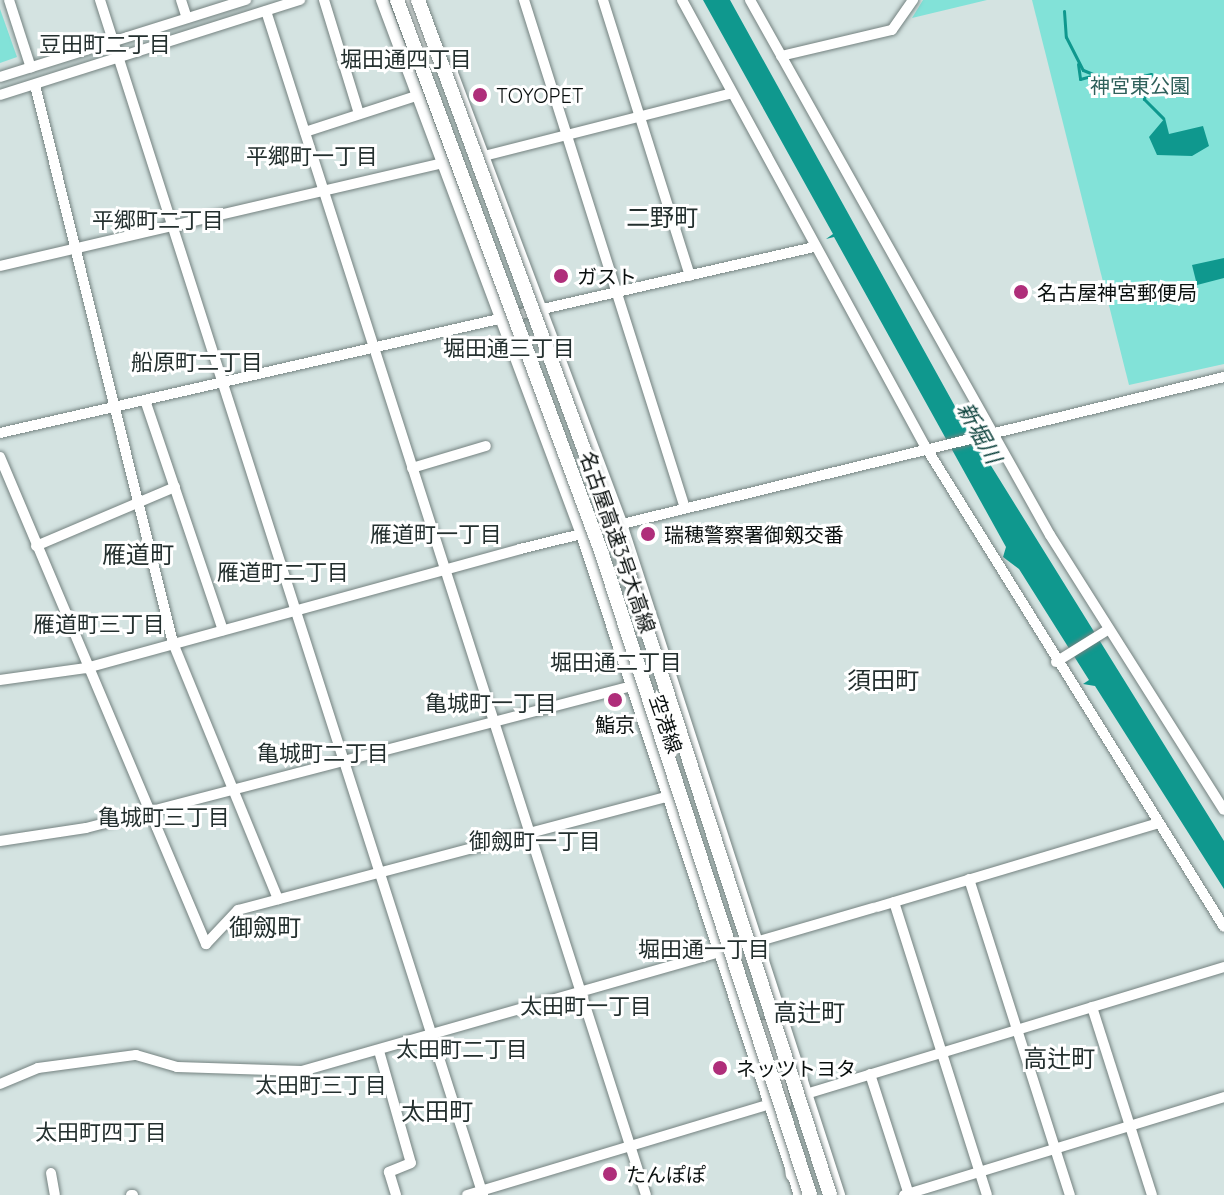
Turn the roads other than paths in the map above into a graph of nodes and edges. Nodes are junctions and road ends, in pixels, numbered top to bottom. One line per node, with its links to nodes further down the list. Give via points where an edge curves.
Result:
1 (9, 0): 22 (street)
2 (100, 0): 19 (street)
3 (181, 0): 18 (street)
4 (246, 0): 18 (street)
5 (300, 0): 17 (street)
6 (324, 0): 28 (street)
7 (382, 0): 27 (main road, 空港線)
8 (397, 0): 45 (highway, 名古屋高速3号大高線, bridge)
9 (409, 0): 34 (highway, bridge)
10 (418, 0): 34 (highway, 名古屋高速3号大高線, bridge)
11 (424, 0): 32 (main road, 空港線)
12 (524, 0): 31 (street)
13 (603, 0): 29 (street)
14 (682, 0): 25 (street)
15 (750, 0): 20 (street)
16 (913, 0): 20 (street, via 892,30)
17 (266, 11): 21 (street); 30 (street)
18 (187, 18): 19 (street)
19 (114, 42): 21 (street); 22 (street)
20 (781, 56): 51 (street)
21 (119, 58): 24 (street); 36 (street)
22 (31, 68): 23 (street)
23 (0, 77)
24 (35, 85): 26 (street); 37 (street)
25 (729, 94): 29 (street); 38 (street)
26 (0, 95)
27 (419, 95): 28 (street); 33 (main road, 空港線)
28 (359, 114): 30 (street)
29 (639, 117): 31 (street); 40 (street)
30 (305, 132): 35 (street)
31 (566, 134): 32 (street); 41 (street)
32 (484, 156): 42 (main road, 空港線)
33 (444, 163): 35 (street); 43 (main road, 空港線)
34 (487, 183): 112 (highway, 名古屋高速3号大高線, bridge, via 620,547)
35 (323, 191): 36 (street); 44 (street)
36 (172, 226): 37 (street); 47 (street)
37 (79, 247): 39 (street); 49 (street)
38 (814, 247): 40 (street); 52 (street)
39 (0, 266)
40 (690, 276): 41 (street)
41 (617, 293): 42 (street); 58 (street)
42 (543, 311): 43 (street); 59 (main road, 空港線)
43 (503, 319): 44 (street); 60 (main road, 空港線)
44 (373, 348): 47 (street); 55 (street)
45 (528, 350): 104 (highway, bridge, via 563,423 640,639 782,1083); 111 (highway, 名古屋高速3号大高線, bridge, via 640,665)
46 (1224, 377): 51 (street)
47 (222, 382): 48 (street); 63 (street)
48 (145, 400): 49 (street); 56 (street)
49 (117, 406): 50 (street); 57 (street)
50 (0, 433)
51 (986, 433): 52 (street); 65 (street)
52 (930, 445): 58 (street); 67 (street)
53 (486, 446): 55 (street)
54 (0, 457): 61 (street)
55 (412, 468): 62 (street)
56 (175, 487): 57 (street); 64 (street)
57 (140, 502): 61 (street); 66 (street)
58 (685, 508): 59 (street)
59 (621, 524): 60 (street); 85 (main road, 空港線)
60 (582, 534): 62 (street); 70 (main road, 空港線)
61 (36, 546): 68 (street)
62 (446, 570): 63 (street); 71 (street)
63 (295, 611): 64 (street); 72 (street)
64 (223, 630): 66 (street)
65 (1105, 632): 67 (street); 75 (street)
66 (173, 643): 68 (street); 73 (street)
67 (1060, 659): 77 (street)
68 (86, 668): 69 (street); 76 (street)
69 (0, 680)
70 (632, 686): 71 (street); 74 (main road, 空港線)
71 (494, 722): 72 (street); 78 (street)
72 (344, 764): 73 (street); 80 (street)
73 (234, 791): 76 (street); 82 (street)
74 (669, 796): 78 (street); 86 (main road, 空港線)
75 (1224, 810)
76 (144, 811): 79 (street, via 21,843); 82 (street, via 206,944 238,910)
77 (1158, 823): 81 (street); 84 (street)
78 (529, 832): 80 (street); 88 (street)
79 (0, 841)
80 (379, 873): 82 (street); 91 (street)
81 (969, 879): 83 (street); 90 (street)
82 (278, 899)
83 (894, 902): 85 (street); 93 (street)
84 (1224, 927)
85 (756, 942): 96 (main road, 空港線)
86 (720, 952): 88 (street); 98 (main road, 空港線)
87 (1224, 967): 89 (street)
88 (581, 993): 91 (street); 100 (street)
89 (1092, 1007): 90 (street); 99 (street)
90 (1017, 1029): 93 (street); 101 (street)
91 (431, 1038): 92 (street); 105 (street)
92 (379, 1051): 95 (street, via 302,1071 177,1067 117,1056 38,1068); 107 (street, via 411,1163 389,1172)
93 (943, 1052): 94 (street); 102 (street)
94 (870, 1074): 96 (street); 114 (street)
95 (0, 1084)
96 (806, 1094): 113 (main road, 空港線)
97 (1224, 1097): 99 (street)
98 (770, 1104): 100 (street); 104 (main road, 空港線)
99 (1130, 1126): 101 (street); 117 (street)
100 (630, 1147): 105 (street); 109 (street)
101 (1056, 1149): 102 (street); 116 (street)
102 (980, 1172): 114 (street); 115 (street)
103 (51, 1173): 106 (street)
104 (793, 1175): 110 (main road, 空港線)
105 (482, 1193): 108 (street)
106 (55, 1195)
107 (396, 1195)
108 (467, 1195)
109 (646, 1195)
110 (800, 1195)
111 (810, 1195)
112 (830, 1195)
113 (839, 1195)
114 (907, 1195)
115 (987, 1195)
116 (1070, 1195)
117 (1152, 1195)

